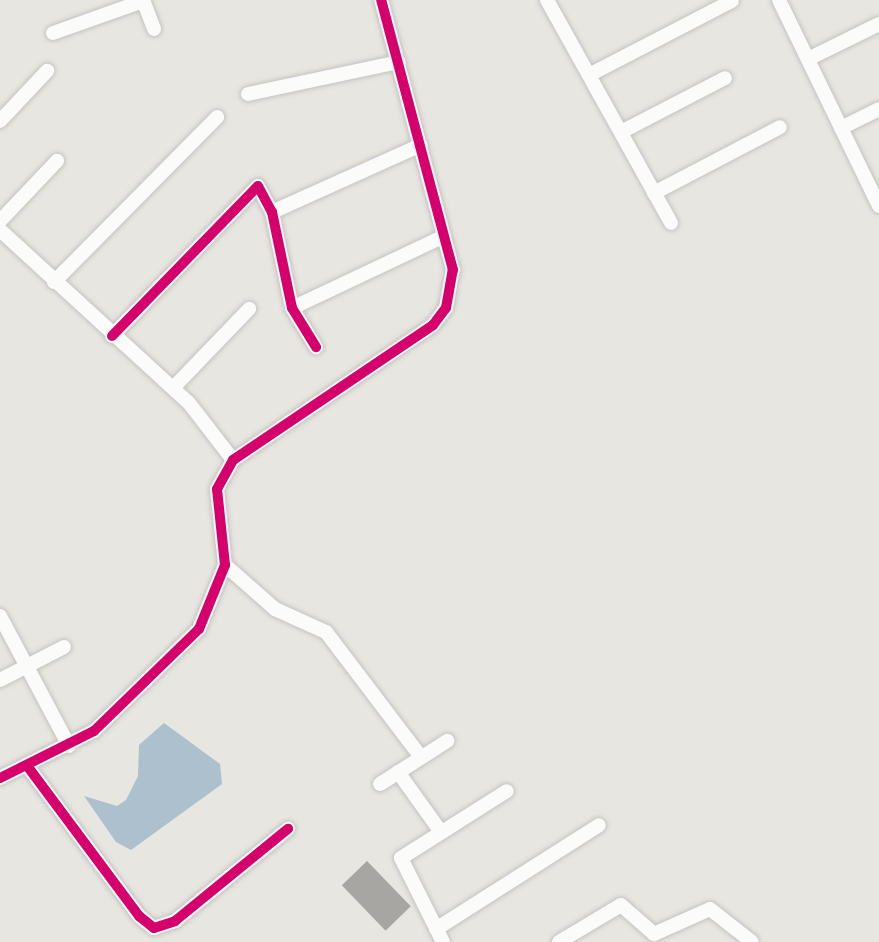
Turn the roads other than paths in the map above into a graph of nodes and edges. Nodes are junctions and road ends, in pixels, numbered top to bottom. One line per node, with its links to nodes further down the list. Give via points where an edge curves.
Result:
1 (380, 0): 10 (street)
2 (547, 0): 12 (street)
3 (779, 0): 9 (street)
4 (143, 1): 7 (street); 8 (street)
5 (732, 1): 12 (street)
6 (879, 24): 9 (street)
7 (154, 29)
8 (53, 33)
9 (808, 59): 19 (street)
10 (399, 62): 14 (street); 21 (street)
11 (47, 71): 17 (street)
12 (589, 75): 20 (street)
13 (725, 78): 20 (street)
14 (248, 94)
15 (879, 109): 19 (street)
16 (216, 117): 31 (street)
17 (0, 121)
18 (780, 127): 24 (street)
19 (841, 128): 23 (street)
20 (621, 132): 24 (street)
21 (421, 145): 26 (street); 30 (street)
22 (57, 161): 27 (street)
23 (876, 190): 25 (street)
24 (654, 193): 28 (street)
25 (879, 206)
26 (272, 212): 32 (street); 34 (street, via 264,191 248,191)
27 (0, 220)
28 (671, 223)
29 (0, 230): 31 (street)
30 (444, 236): 32 (street); 37 (street, via 451,296 433,325)
31 (54, 282): 34 (street)
32 (292, 308): 35 (street)
33 (249, 309): 36 (street)
34 (112, 336): 36 (street)
35 (316, 346)
36 (173, 388): 37 (street)
37 (233, 460): 38 (street, via 217,489)
38 (225, 565): 44 (street, via 205,619 186,646 102,724); 45 (street, via 275,609 326,632)
39 (0, 616): 41 (street)
40 (64, 647): 41 (street)
41 (26, 666): 42 (street); 44 (street)
42 (0, 680)
43 (447, 741): 45 (street)
44 (69, 746): 46 (street)
45 (421, 757): 47 (street)
46 (29, 767): 48 (street); 52 (street, via 139,916 154,928 175,921)
47 (398, 772): 49 (street); 53 (street)
48 (0, 778)
49 (380, 784)
50 (506, 791): 53 (street)
51 (599, 825): 54 (street)
52 (288, 829)
53 (441, 832): 54 (street, via 401,858)
54 (440, 936)
55 (559, 942): 56 (street, via 621,905 654,934 710,909)
56 (752, 942)

